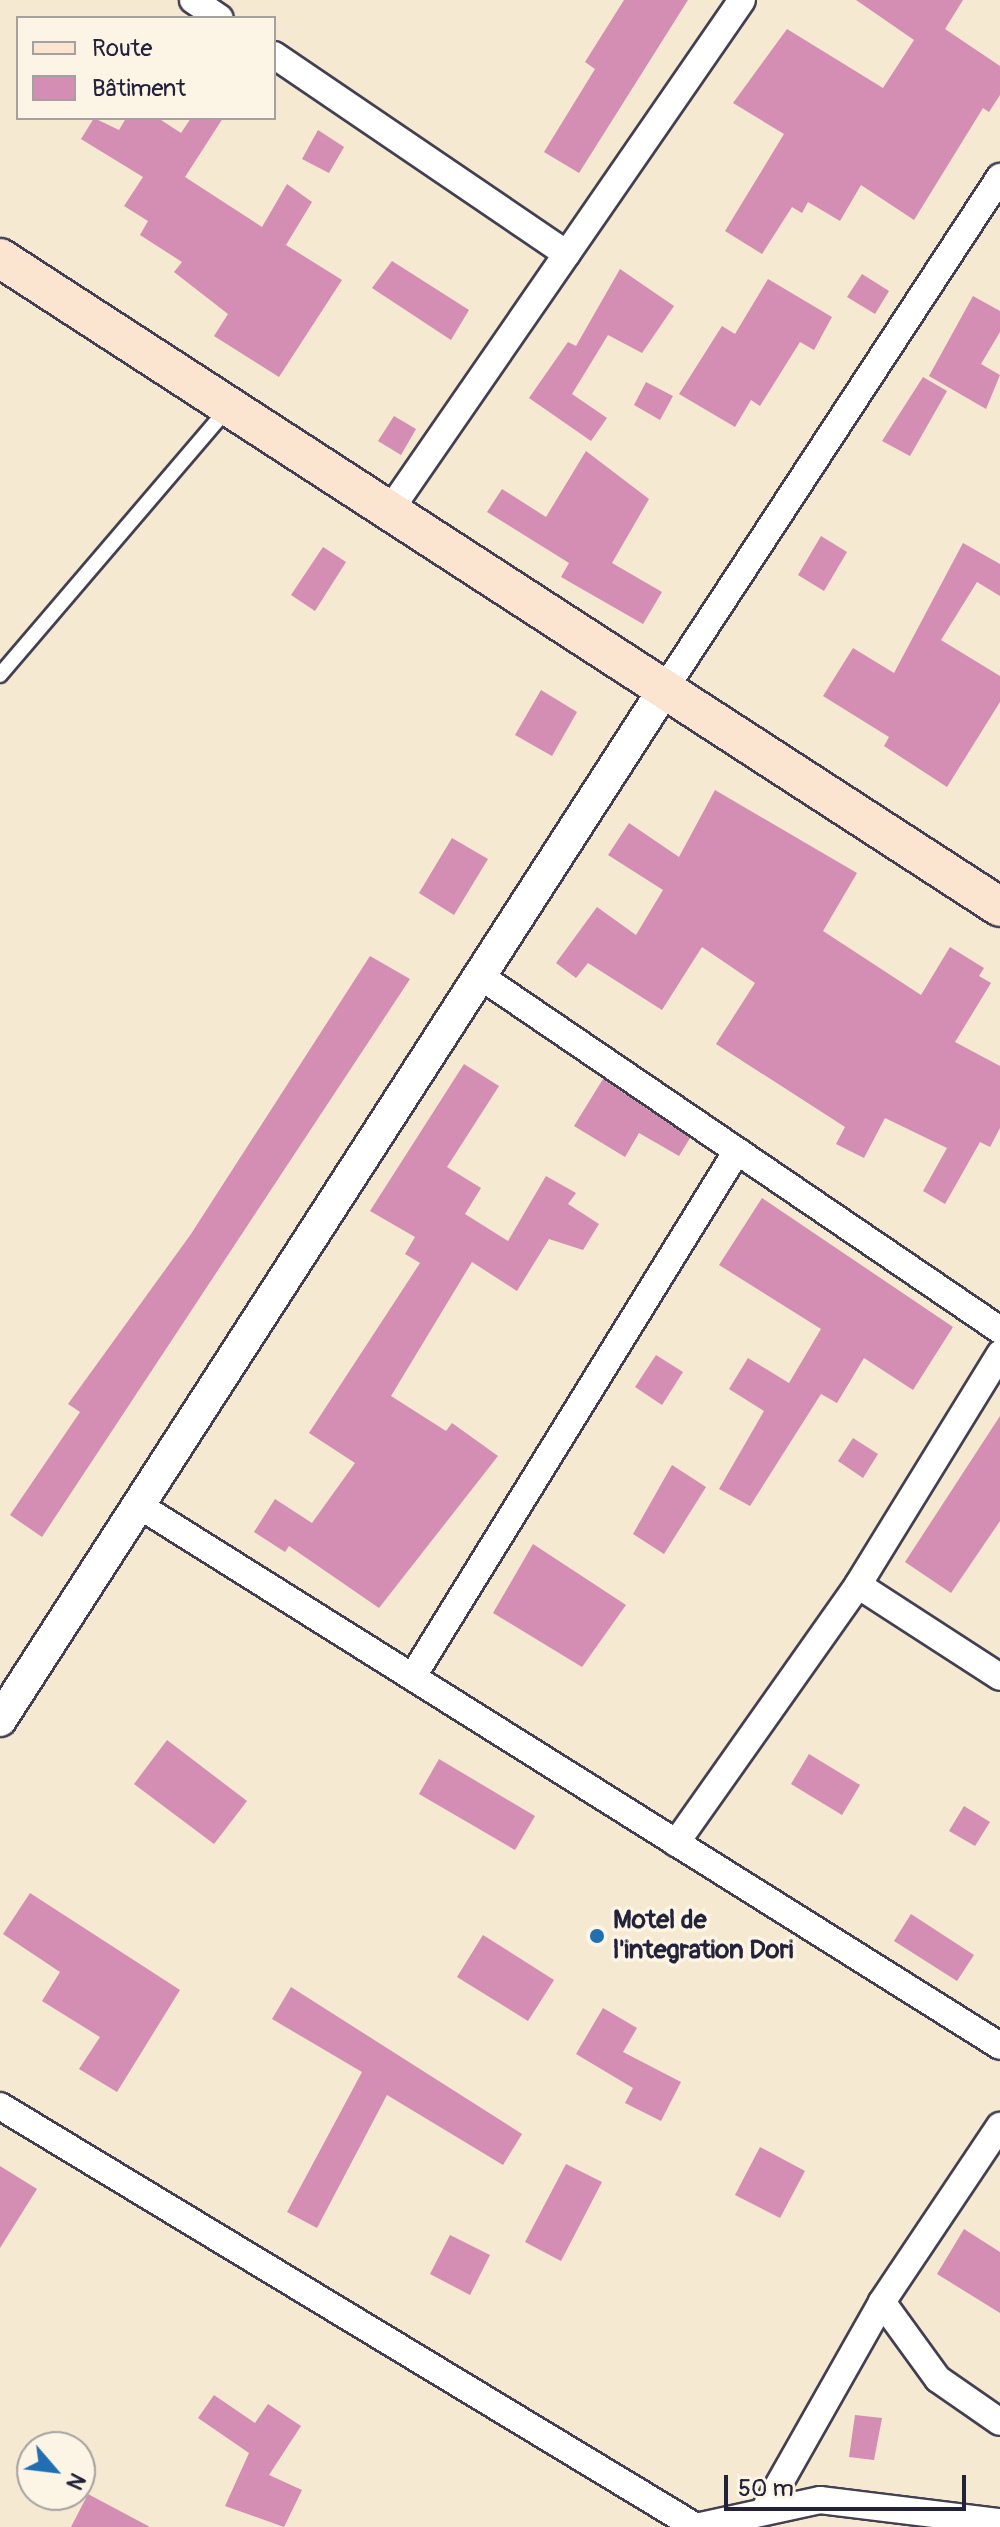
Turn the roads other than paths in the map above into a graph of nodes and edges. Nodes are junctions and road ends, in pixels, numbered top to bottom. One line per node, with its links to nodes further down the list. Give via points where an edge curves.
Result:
1 (193, 0): 3 (street)
2 (742, 0): 6 (street)
3 (217, 16)
4 (276, 56): 6 (street)
5 (998, 187): 11 (street)
6 (567, 254): 9 (street)
7 (0, 258): 8 (main road)
8 (229, 408): 9 (main road); 10 (lane)
9 (388, 513): 11 (main road)
10 (0, 675)
11 (662, 693): 12 (main road); 13 (street)
12 (1000, 907)
13 (480, 976): 14 (street); 17 (street)
14 (737, 1151): 15 (street); 19 (street)
15 (1000, 1330)
16 (1000, 1354): 18 (street)
17 (140, 1506): 19 (street); 21 (street)
18 (858, 1585): 20 (street); 22 (street)
19 (413, 1676): 22 (street)
20 (1000, 1677)
21 (0, 1720)
22 (676, 1843): 23 (street)
23 (1000, 2046)
24 (0, 2106): 30 (street)
25 (1000, 2126): 26 (street)
26 (882, 2302): 27 (street, via 938,2379); 28 (street)
27 (1000, 2422)
28 (765, 2509): 29 (street, via 820,2500); 30 (street)
29 (1000, 2522)
30 (696, 2527)

